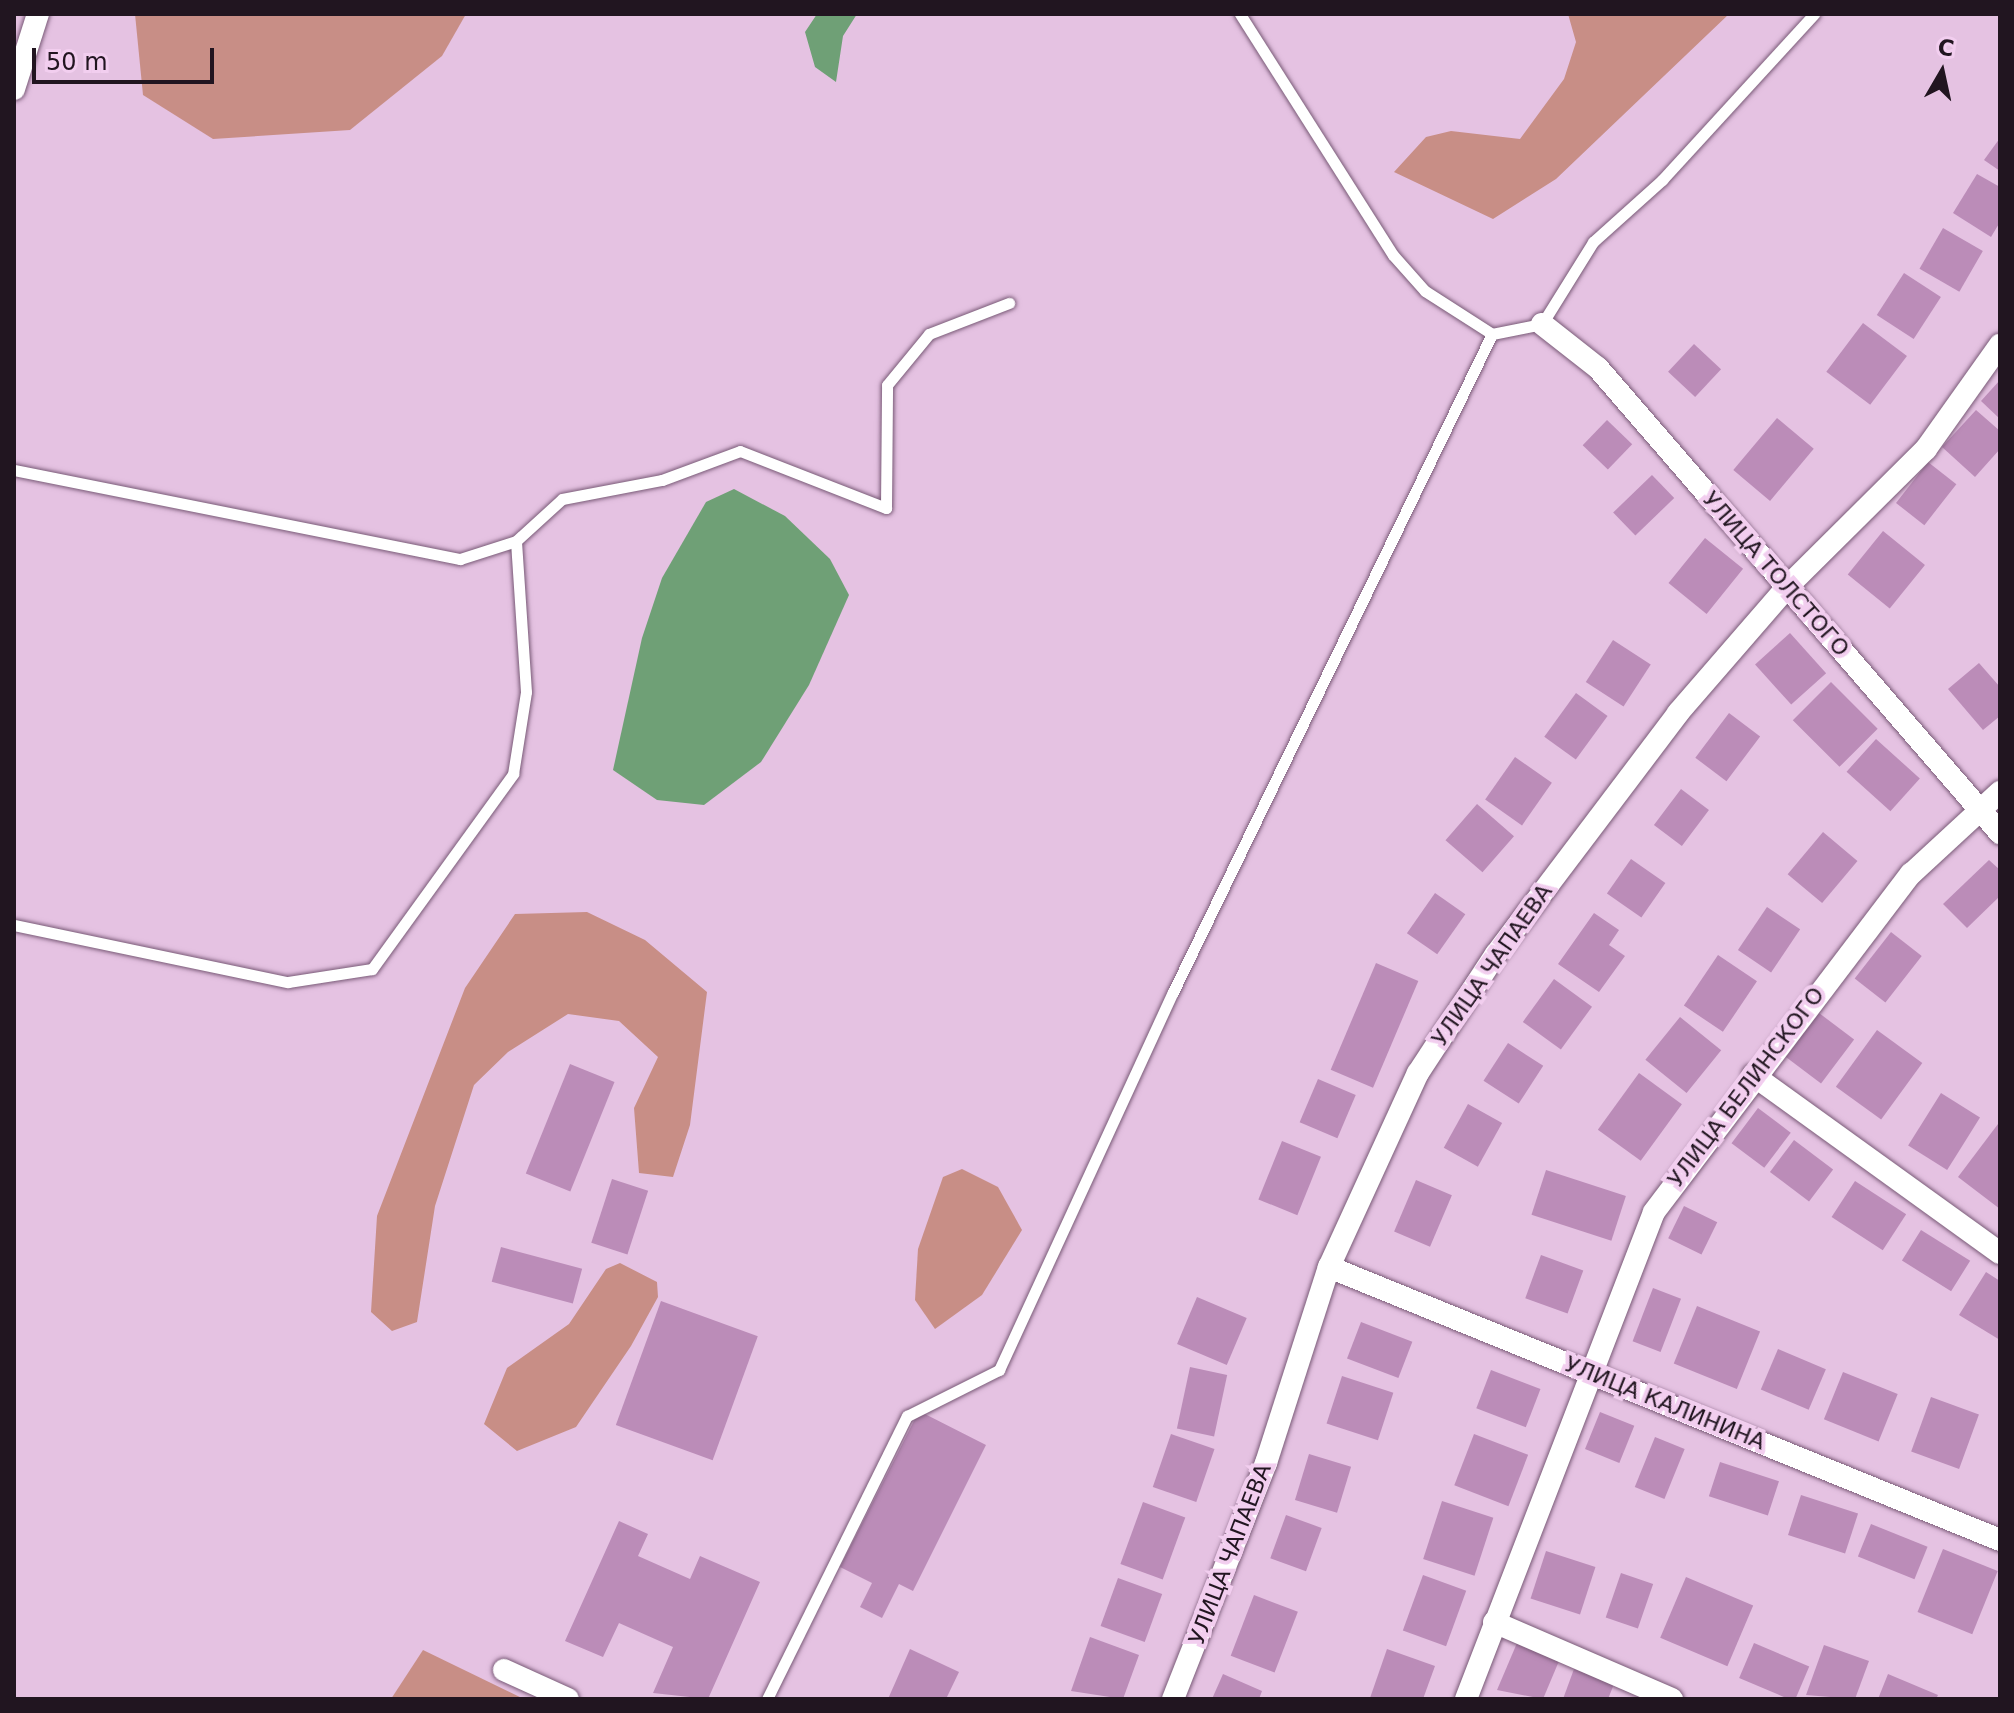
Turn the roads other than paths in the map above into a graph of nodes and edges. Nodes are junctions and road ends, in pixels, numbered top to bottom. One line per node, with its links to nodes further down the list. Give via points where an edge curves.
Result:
1 (38, 14): 4 (street)
2 (1240, 14): 7 (lane, via 1393,255 1425,291)
3 (1814, 14): 6 (lane, via 1662,180 1593,242)
4 (14, 89)
5 (1009, 303): 10 (lane, via 929,334 887,385 886,508 740,451 662,480 562,499)
6 (1542, 324): 7 (lane); 11 (street, УЛИЦА ТОЛСТОГО, via 1598,368)
7 (1492, 334): 24 (lane, via 1185,966 999,1370 907,1416)
8 (2000, 345): 11 (street, УЛИЦА ЧАПАЕВА, via 1926,449)
9 (14, 470): 10 (lane, via 460,559)
10 (516, 541): 15 (lane, via 526,692 513,774 372,969 288,982)
11 (1787, 587): 13 (street, УЛИЦА ТОЛСТОГО); 18 (street, УЛИЦА ЧАПАЕВА, via 1678,713 1496,954 1418,1073)
12 (2000, 792): 13 (street, УЛИЦА БЕЛИНСКОГО)
13 (1980, 808): 14 (street, УЛИЦА ТОЛСТОГО); 16 (street, УЛИЦА БЕЛИНСКОГО, via 1911,874)
14 (2000, 833)
15 (14, 925)
16 (1753, 1075): 17 (street); 19 (street, УЛИЦА БЕЛИНСКОГО, via 1654,1212)
17 (2000, 1253)
18 (1329, 1267): 19 (street, УЛИЦА КАЛИНИНА); 25 (street, УЛИЦА ЧАПАЕВА, via 1266,1463)
19 (1593, 1374): 20 (street, УЛИЦА КАЛИНИНА); 21 (street, УЛИЦА БЕЛИНСКОГО)
20 (2000, 1540)
21 (1494, 1622): 26 (street, УЛИЦА БЕЛИНСКОГО); 27 (street)
22 (504, 1670): 23 (street)
23 (568, 1699)
24 (767, 1699)
25 (1173, 1699)
26 (1466, 1699)
27 (1672, 1699)

